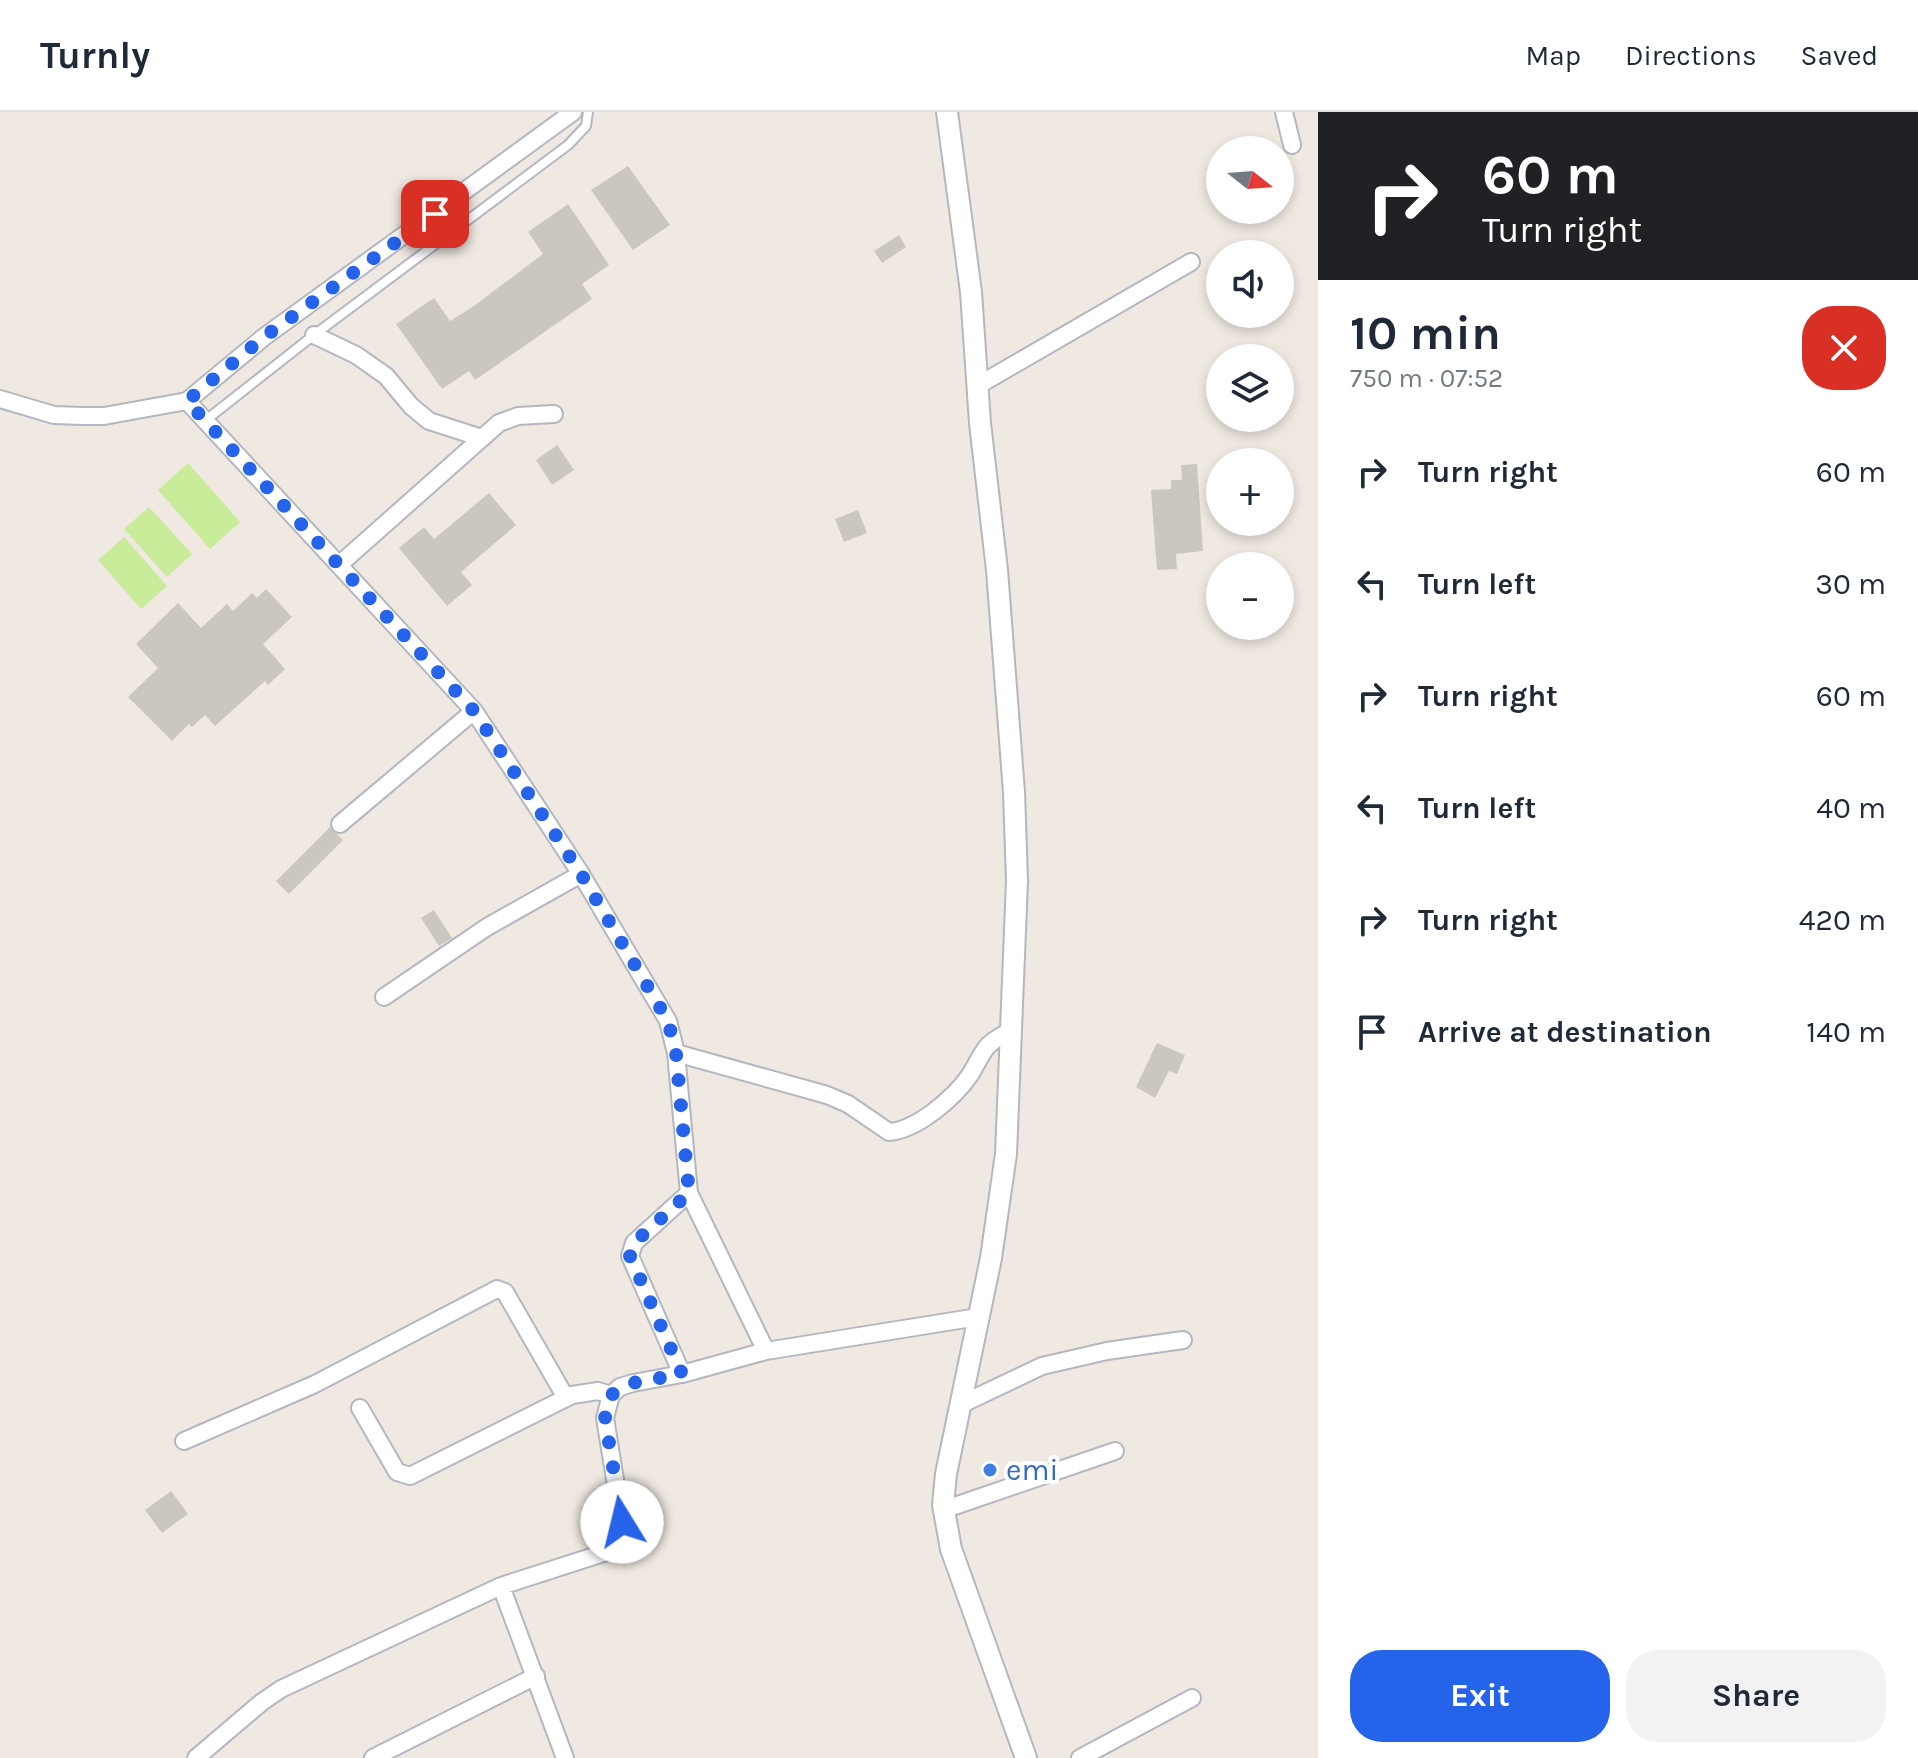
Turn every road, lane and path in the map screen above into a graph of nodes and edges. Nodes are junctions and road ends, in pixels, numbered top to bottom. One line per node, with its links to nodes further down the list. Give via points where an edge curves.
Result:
1 (573, 112): 10 (street, via 264,337)
2 (588, 112): 7 (lane, via 586,126 568,145)
3 (947, 112): 8 (street, via 971,292)
4 (1284, 112): 5 (street)
5 (1290, 136)
6 (1191, 262): 8 (street)
7 (314, 335): 12 (lane); 13 (street, via 386,376 429,421)
8 (977, 386): 19 (street, via 1014,792)
9 (0, 399): 10 (street, via 54,415 83,416)
10 (187, 401): 12 (street)
11 (554, 414): 13 (street, via 518,416)
12 (206, 420): 14 (street)
13 (482, 438): 14 (street)
14 (340, 564): 15 (street)
15 (474, 711): 16 (street); 17 (street)
16 (340, 824)
17 (581, 874): 18 (street, via 487,927); 20 (street, via 668,1021)
18 (384, 997)
19 (1012, 1030): 20 (street, via 986,1047 949,1100 896,1132 827,1095); 22 (street, via 1006,1154)
20 (676, 1053): 21 (street)
21 (689, 1193): 24 (street); 25 (street, via 634,1243 630,1256)
22 (978, 1317): 24 (street); 28 (street)
23 (1183, 1340): 28 (street, via 1042,1366)
24 (766, 1351): 25 (street)
25 (682, 1374): 26 (street, via 633,1383)
26 (611, 1395): 27 (street, via 587,1392); 33 (street, via 605,1418 622,1522 619,1542 607,1554)
27 (566, 1398): 29 (street, via 410,1476 397,1472); 30 (street, via 505,1292 497,1289 315,1384)
28 (960, 1405): 32 (street)
29 (360, 1408)
30 (184, 1441)
31 (1115, 1451): 32 (street)
32 (943, 1510): 39 (street, via 951,1549)
33 (501, 1586): 34 (street); 37 (street, via 281,1689)
34 (536, 1676): 36 (street); 38 (street)
35 (1192, 1698): 40 (street)
36 (562, 1757)
37 (196, 1758)
38 (373, 1758)
39 (1026, 1758)
40 (1080, 1758)

